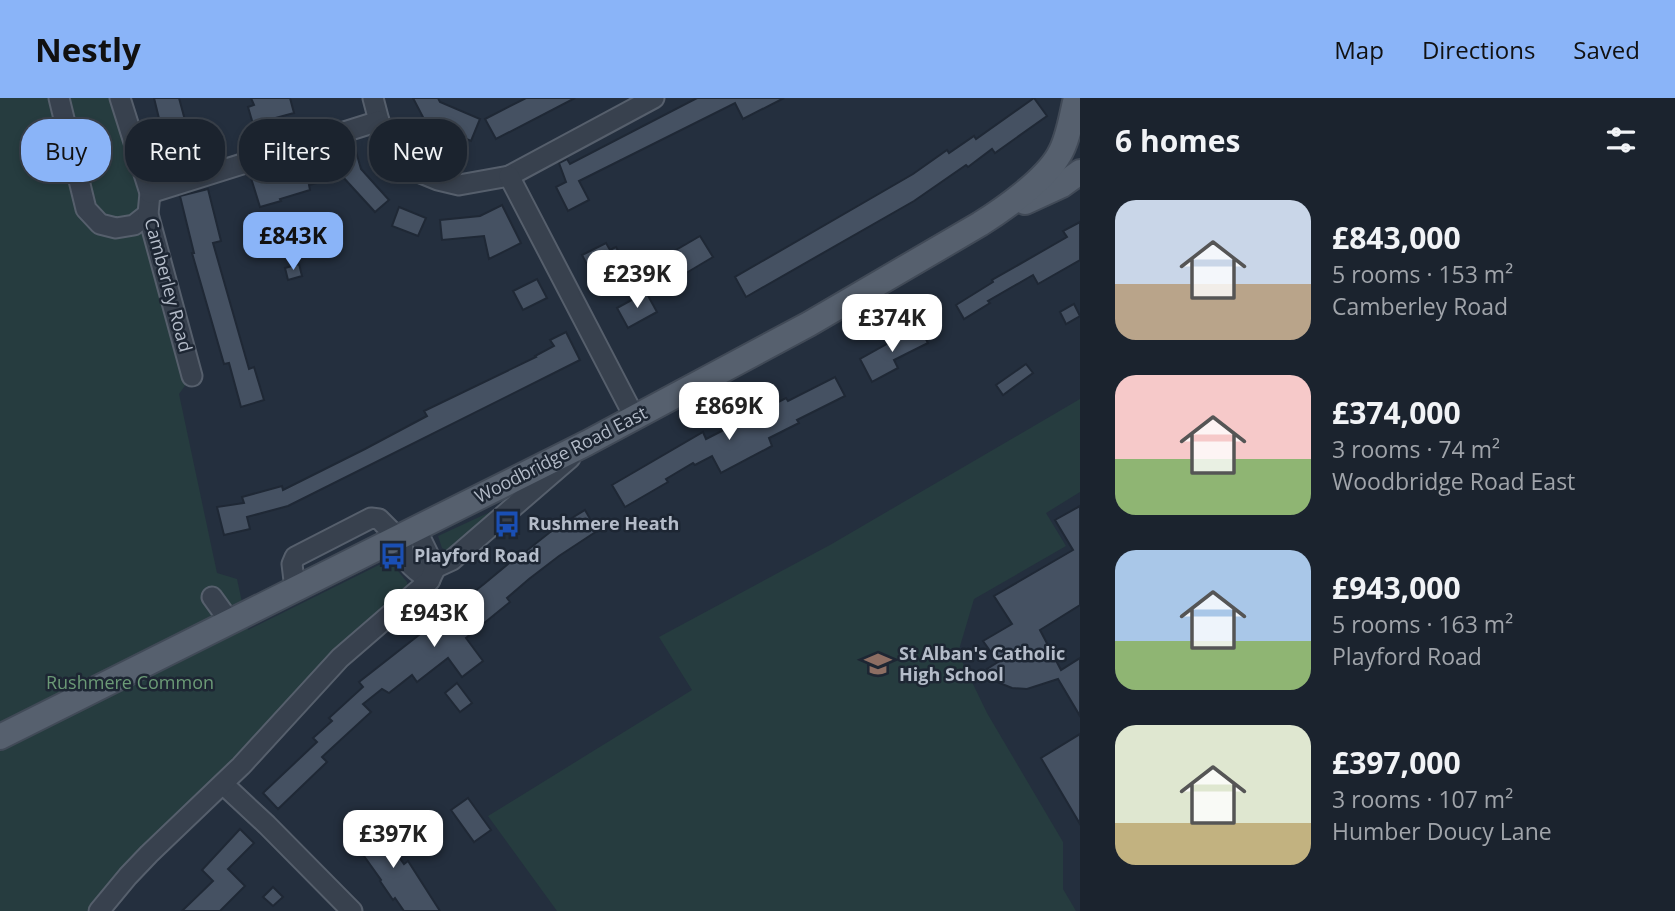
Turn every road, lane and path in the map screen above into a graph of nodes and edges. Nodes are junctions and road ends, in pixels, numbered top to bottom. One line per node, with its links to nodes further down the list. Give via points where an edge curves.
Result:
1 (59, 98): 13 (street, via 86,209 100,224 117,228 134,225)
2 (120, 98): 11 (street, Camberley Road)
3 (373, 98): 6 (street)
4 (654, 98): 9 (street)
5 (1076, 104): 12 (main road, Woodbridge Road East, via 1060,155)
6 (378, 119)
7 (369, 124): 11 (street, Camberley Road)
8 (1080, 172): 12 (main road, Woodbridge Road East, via 1062,185)
9 (509, 176): 10 (street, via 459,185); 15 (street)
10 (446, 182)
11 (150, 193): 13 (street, Camberley Road)
12 (1004, 209): 15 (main road, Woodbridge Road East, via 809,324)
13 (148, 214): 14 (street, Camberley Road)
14 (192, 376)
15 (635, 418): 16 (main road, Woodbridge Road East)
16 (587, 443): 17 (main road, Woodbridge Road East); 18 (street)
17 (405, 534): 18 (street); 20 (main road, Woodbridge Road East)
18 (432, 573): 22 (street, via 340,657)
19 (212, 597): 20 (street)
20 (225, 624): 21 (main road, Woodbridge Road East)
21 (0, 737)
22 (223, 784): 23 (street, via 149,854); 24 (street)
23 (99, 911)
24 (352, 911)

